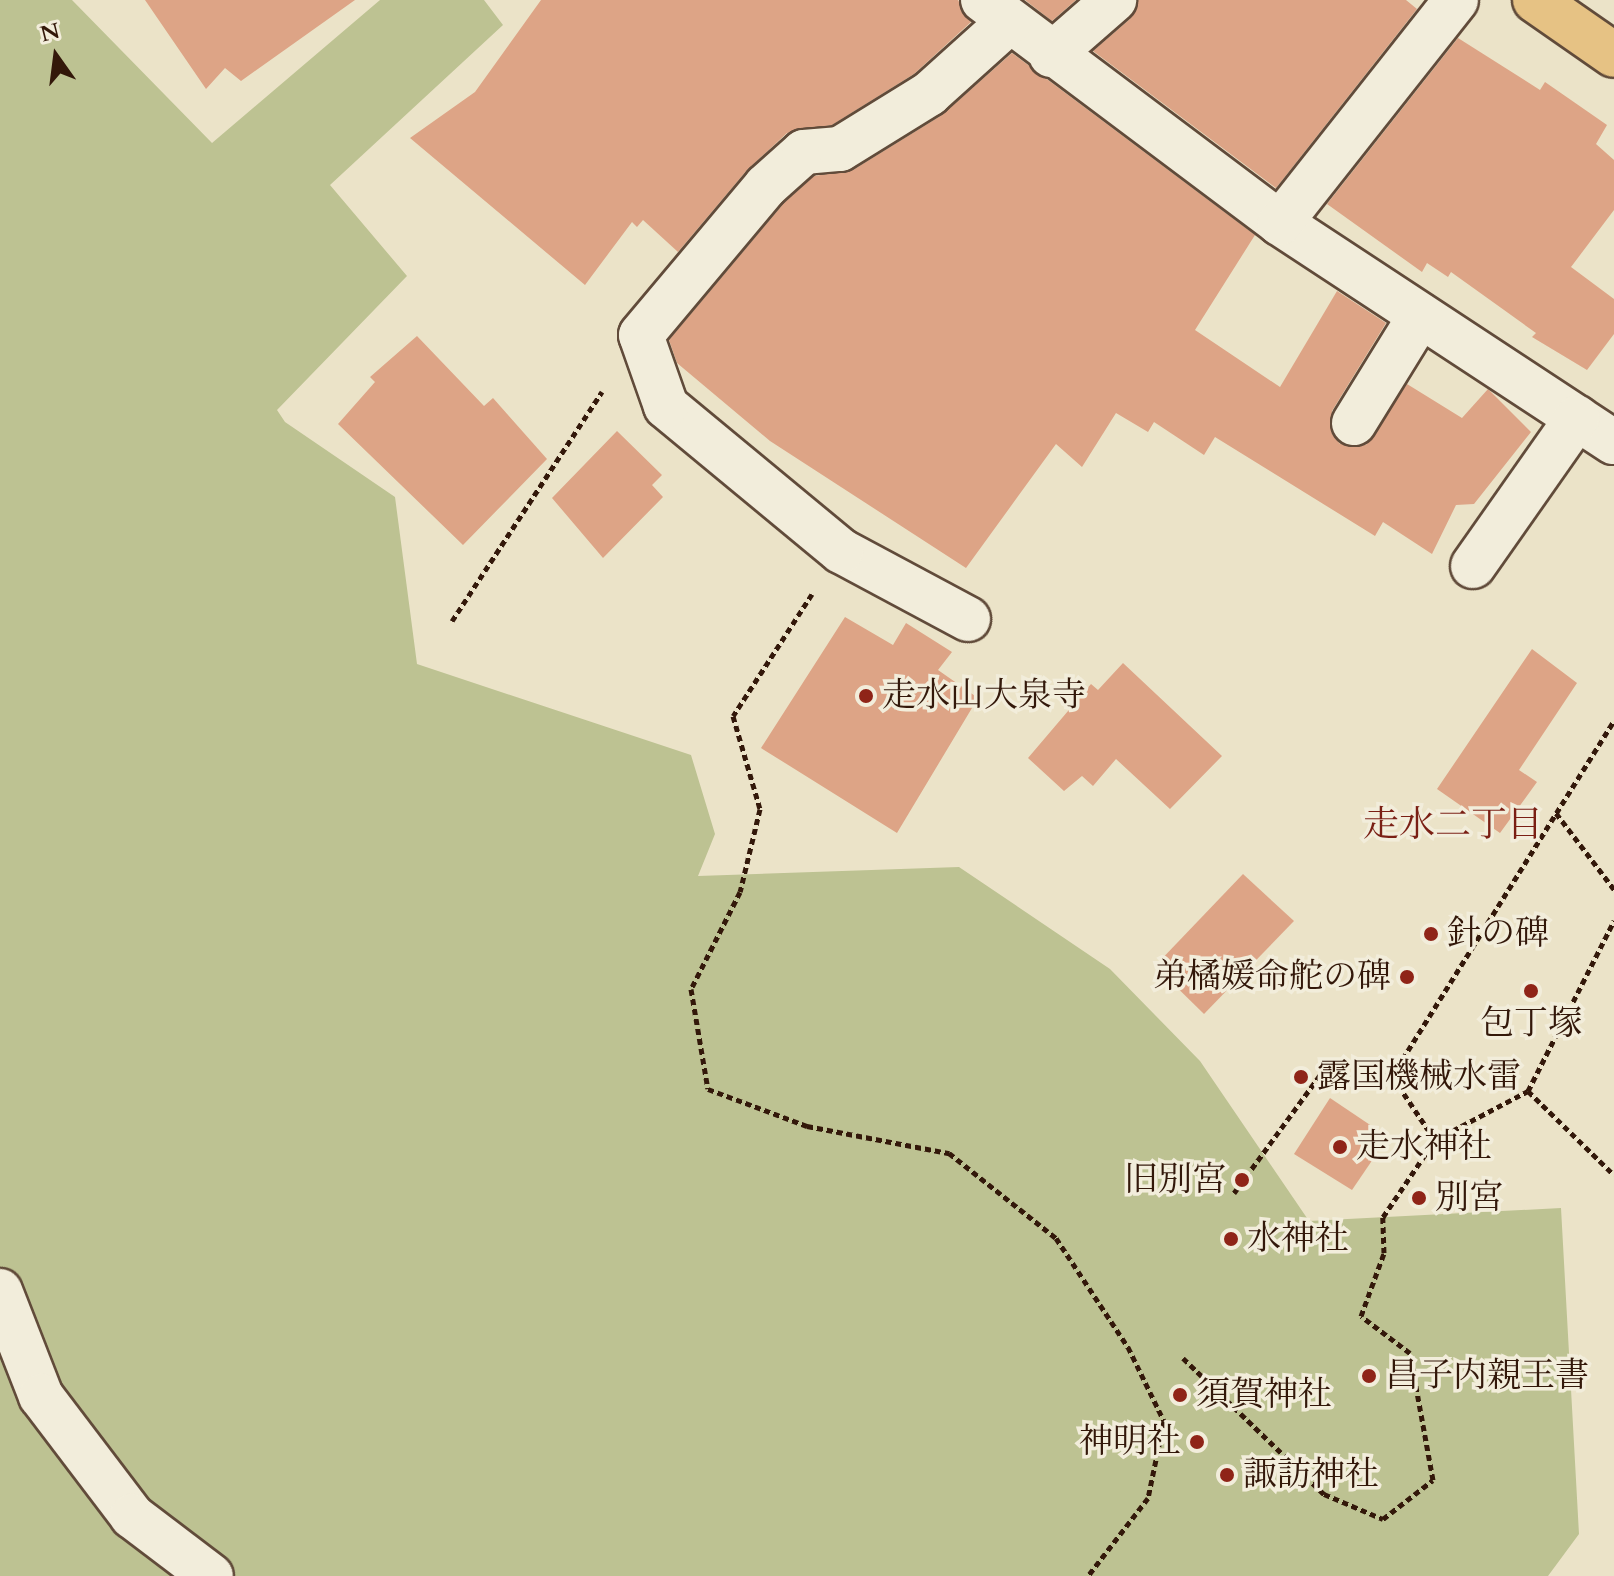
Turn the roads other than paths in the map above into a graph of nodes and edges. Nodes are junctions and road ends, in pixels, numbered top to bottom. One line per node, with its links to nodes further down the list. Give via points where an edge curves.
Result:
1 (1114, 0): 5 (street)
2 (1456, 0): 7 (street)
3 (1535, 0): 6 (highway)
4 (996, 11): 5 (street); 13 (street, via 929,94 840,149 804,152 766,186 641,335 666,406 841,551)
5 (1051, 55): 7 (street)
6 (1614, 55)
7 (1280, 223): 8 (street)
8 (1420, 316): 9 (street); 10 (street)
9 (1577, 418): 11 (street); 12 (street)
10 (1354, 423)
11 (1614, 442)
12 (1473, 566)
13 (968, 619)
14 (0, 1291): 15 (street, via 41,1396 132,1516)
15 (211, 1576)

